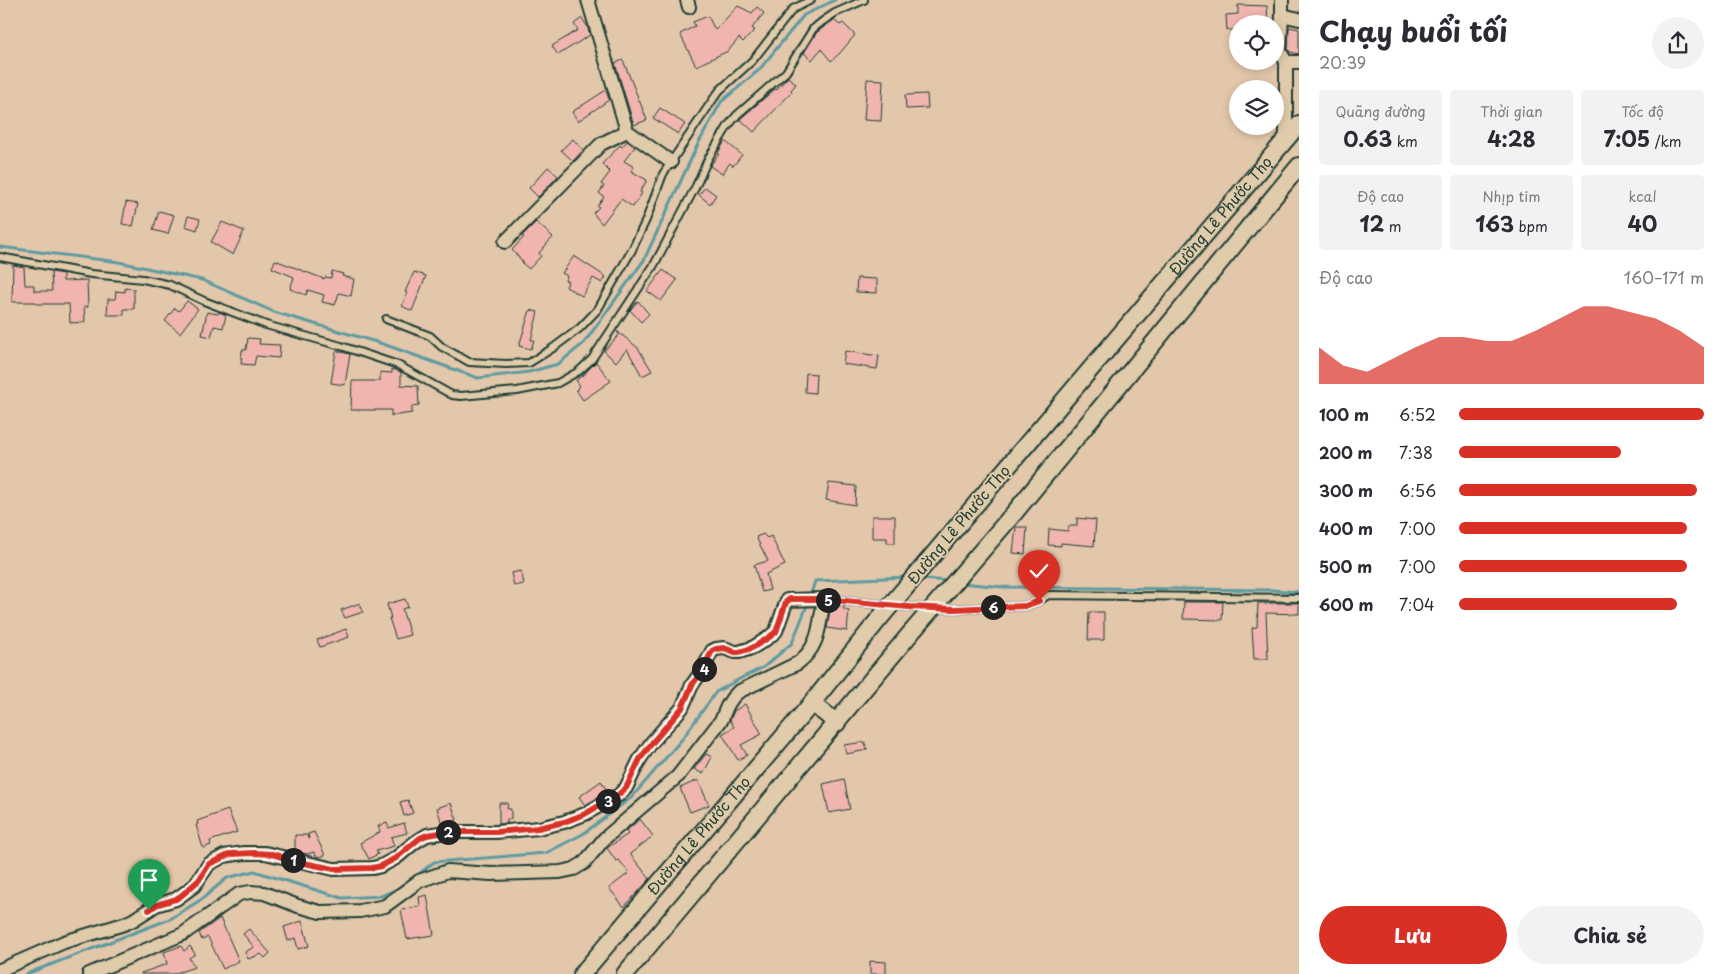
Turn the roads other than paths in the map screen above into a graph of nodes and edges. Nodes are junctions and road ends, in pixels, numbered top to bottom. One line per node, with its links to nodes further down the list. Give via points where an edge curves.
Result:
1 (588, 0): 10 (street)
2 (811, 0): 12 (lane, via 793,9 753,60 720,90)
3 (864, 0): 17 (lane, via 823,20 786,72 737,115 708,159 654,265 609,335 592,359 558,383 497,393 452,396 398,365 266,325 170,285)
4 (1282, 0): 5 (street)
5 (1282, 15)
6 (1284, 15): 7 (street)
7 (1299, 19)
8 (1293, 62): 11 (street)
9 (1299, 124): 11 (street, Đường Lê Phước Thọ)
10 (627, 131): 12 (street); 16 (street, via 601,144)
11 (1286, 139): 14 (street, Đường Lê Phước Thọ)
12 (671, 162): 18 (lane, via 632,250 598,309 580,328 529,363 470,362 442,347 430,336)
13 (1299, 166): 15 (street, Đường Lê Phước Thọ)
14 (1242, 192): 15 (street); 21 (street, Đường Lê Phước Thọ, bridge, via 879,619)
15 (1262, 210): 22 (street, Đường Lê Phước Thọ, bridge)
16 (505, 242)
17 (0, 257)
18 (386, 319)
19 (1299, 598): 20 (lane, via 1048,595 1025,606 954,609)
20 (821, 600): 23 (street, via 787,600 776,632 760,643 739,652 724,648 712,651 682,708 640,759 626,788 585,814 538,828 427,835 396,858 372,868 334,869 265,853 224,856 209,864 194,886 176,899 156,905 124,924 64,942); 24 (street, via 816,641 806,656 732,697 722,719 678,776 605,838 580,867 538,873 448,871 419,881 384,906 360,911 320,912 264,893 239,894 183,934)
21 (812, 703): 22 (street); 25 (street, Đường Lê Phước Thọ)
22 (836, 723): 26 (street, Đường Lê Phước Thọ)
23 (0, 970)
24 (89, 974)
25 (582, 974)
26 (625, 974)

